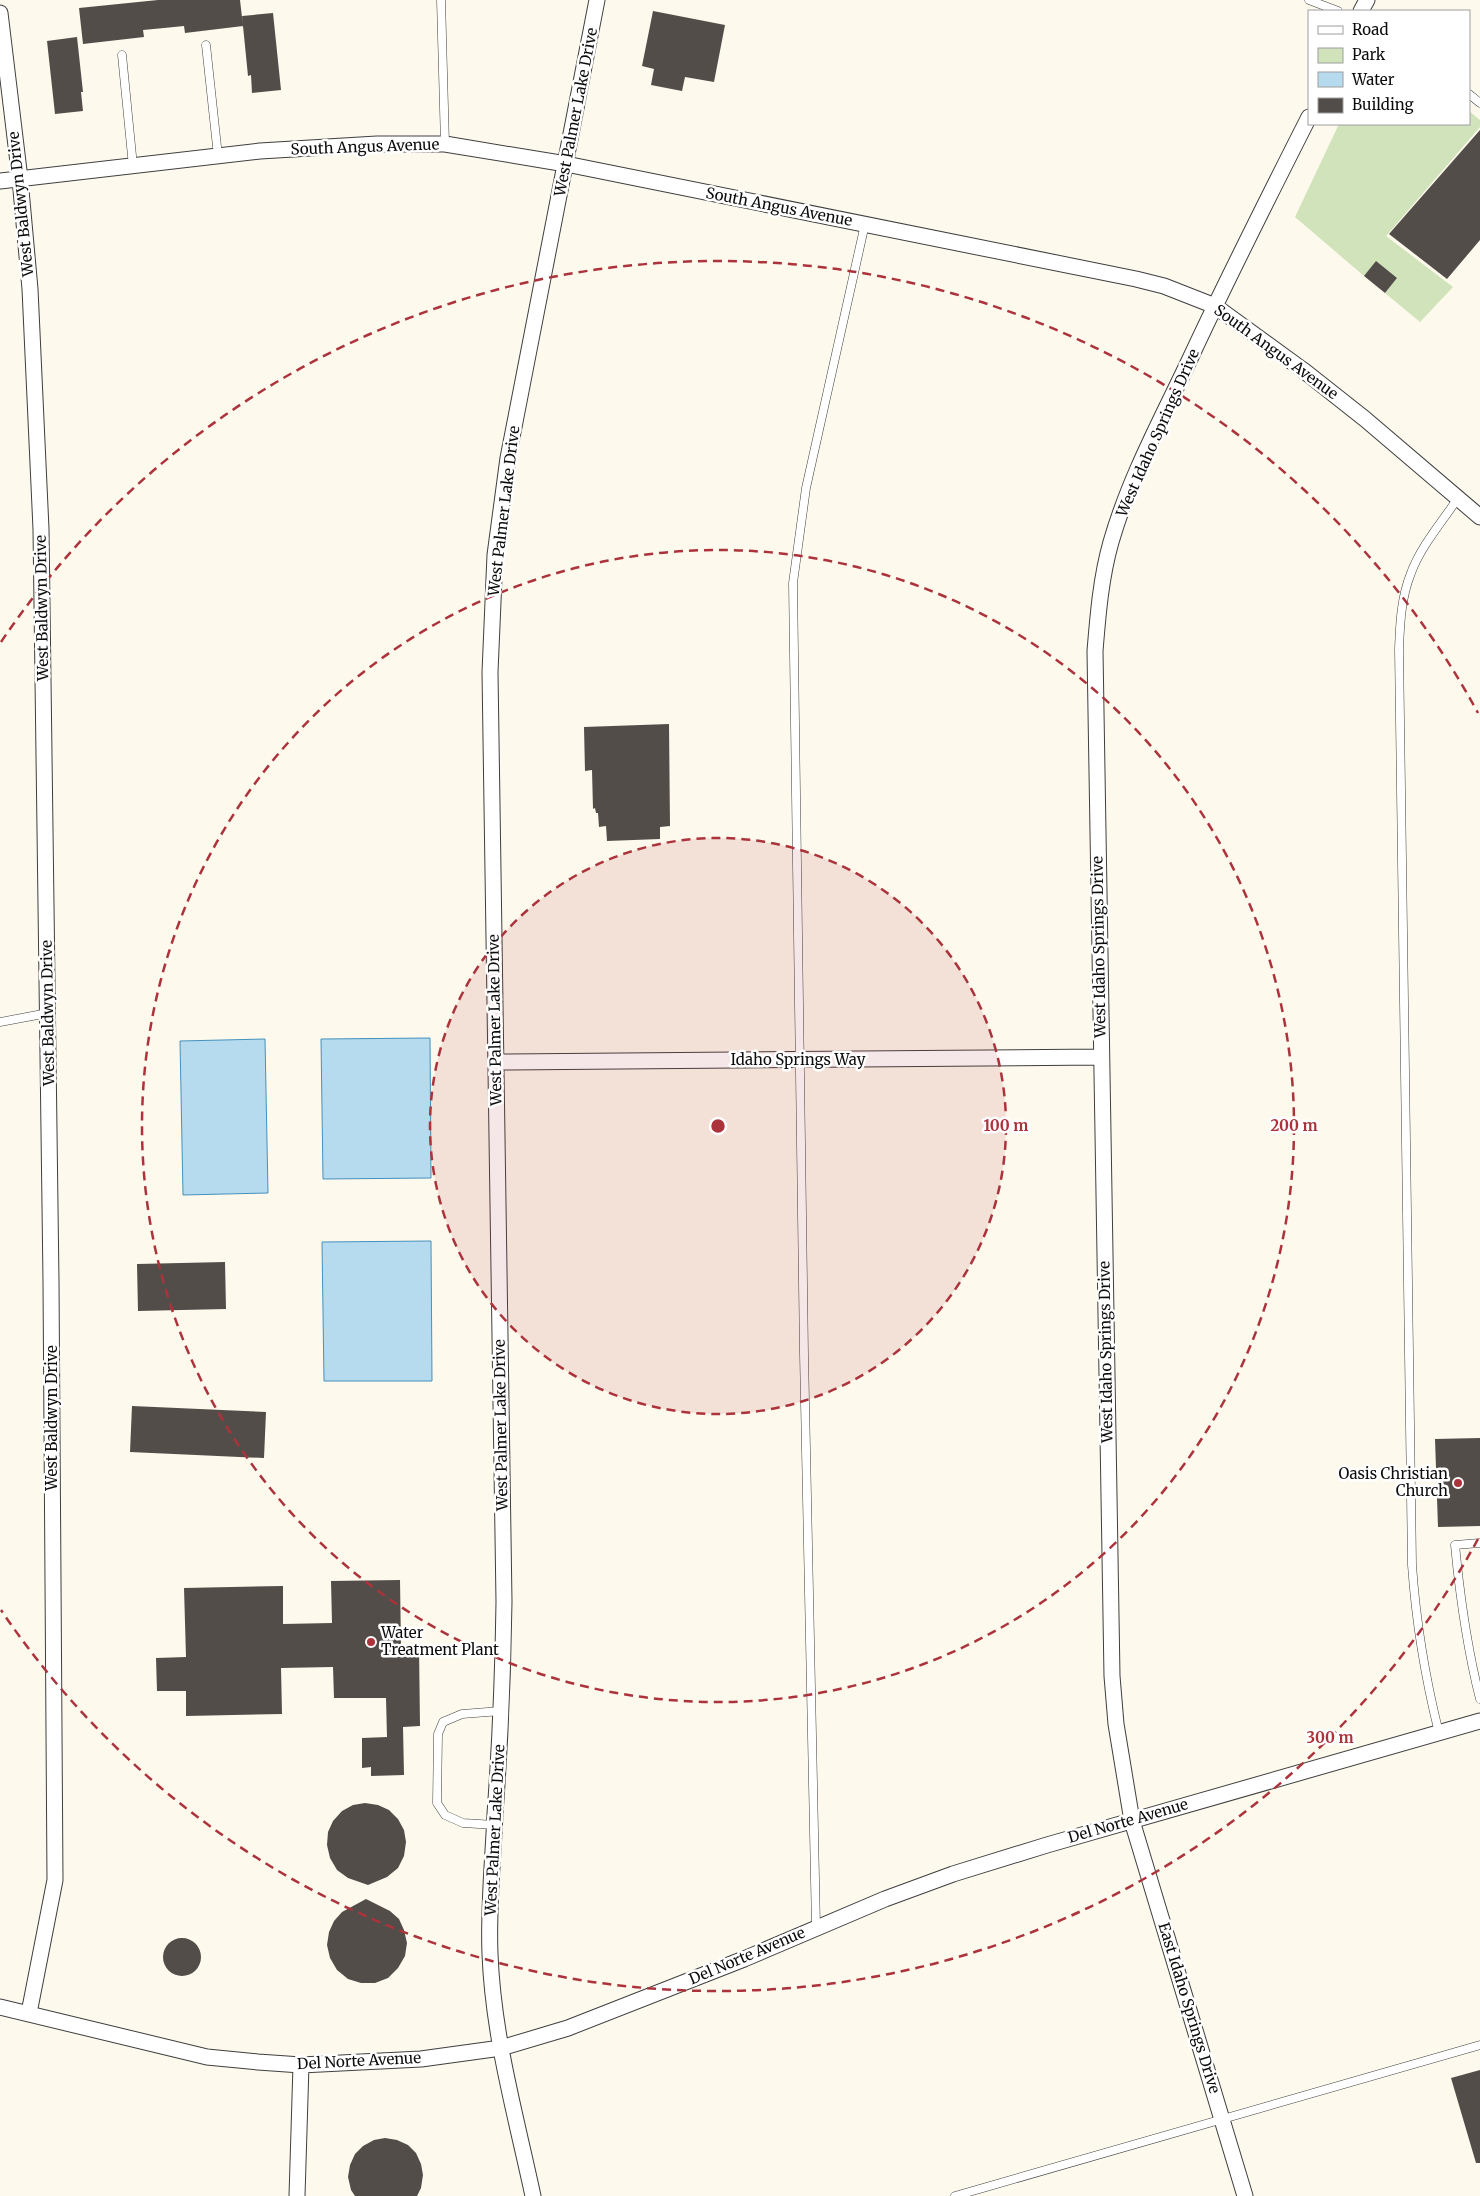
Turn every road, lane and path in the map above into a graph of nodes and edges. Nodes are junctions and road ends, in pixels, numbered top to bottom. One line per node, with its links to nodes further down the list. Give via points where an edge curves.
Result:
1 (441, 0): 11 (lane)
2 (597, 0): 13 (street, West Palmer Lake Drive)
3 (1309, 0): 4 (lane)
4 (1335, 10)
5 (0, 13): 15 (street, West Baldwyn Drive)
6 (206, 45): 12 (lane)
7 (122, 55): 14 (lane)
8 (1470, 95): 9 (lane)
9 (1480, 103)
10 (1308, 119): 18 (street, West Idaho Springs Drive)
11 (445, 144): 12 (street, South Angus Avenue, via 322,146); 13 (street, South Angus Avenue)
12 (218, 156): 14 (street, South Angus Avenue)
13 (566, 164): 17 (street, South Angus Avenue); 25 (street, West Palmer Lake Drive, via 508,458 495,555 490,672)
14 (133, 166): 15 (street, South Angus Avenue)
15 (20, 179): 16 (street, South Angus Avenue); 21 (street, West Baldwyn Drive, via 32,326 41,529)
16 (0, 181)
17 (865, 224): 18 (street, South Angus Avenue, via 1136,279); 24 (lane, via 806,488 792,583)
18 (1215, 306): 19 (street, South Angus Avenue, via 1303,370); 23 (street, West Idaho Springs Drive, via 1144,456 1111,543 1102,583 1096,650)
19 (1458, 498): 20 (street, South Angus Avenue); 30 (lane, via 1411,572 1404,594 1399,649 1412,1565 1414,1602 1427,1687)
20 (1480, 517)
21 (48, 1013): 22 (lane); 35 (street, West Baldwyn Drive, via 55,1880)
22 (0, 1022)
23 (1101, 1057): 24 (street, Idaho Springs Way); 31 (street, West Idaho Springs Drive, via 1112,1676 1116,1724)
24 (800, 1060): 25 (street, Idaho Springs Way); 33 (lane)
25 (496, 1062): 28 (street, West Palmer Lake Drive, via 504,1602)
26 (1480, 1543): 27 (lane, via 1455,1545 1468,1652)
27 (1480, 1699)
28 (502, 1711): 32 (street, West Palmer Lake Drive); 32 (lane, via 462,1714 443,1722 438,1734 438,1803 445,1815 463,1822)
29 (1480, 1721): 30 (street, Del Norte Avenue)
30 (1439, 1733): 31 (street, Del Norte Avenue)
31 (1132, 1821): 33 (street, Del Norte Avenue, via 953,1874); 39 (street, East Idaho Springs Drive)
32 (495, 1825): 37 (street, West Palmer Lake Drive, via 490,1955)
33 (816, 1927): 37 (street, Del Norte Avenue, via 568,2028)
34 (0, 2007): 35 (street, Del Norte Avenue)
35 (29, 2013): 38 (street, Del Norte Avenue, via 207,2057)
36 (1480, 2045): 39 (lane)
37 (501, 2048): 38 (street, Del Norte Avenue, via 422,2059); 41 (street, West Palmer Lake Drive)
38 (301, 2065): 40 (street)
39 (1223, 2120): 42 (lane); 43 (street, East Idaho Springs Drive)
40 (297, 2196)
41 (533, 2196)
42 (955, 2196)
43 (1245, 2196)

